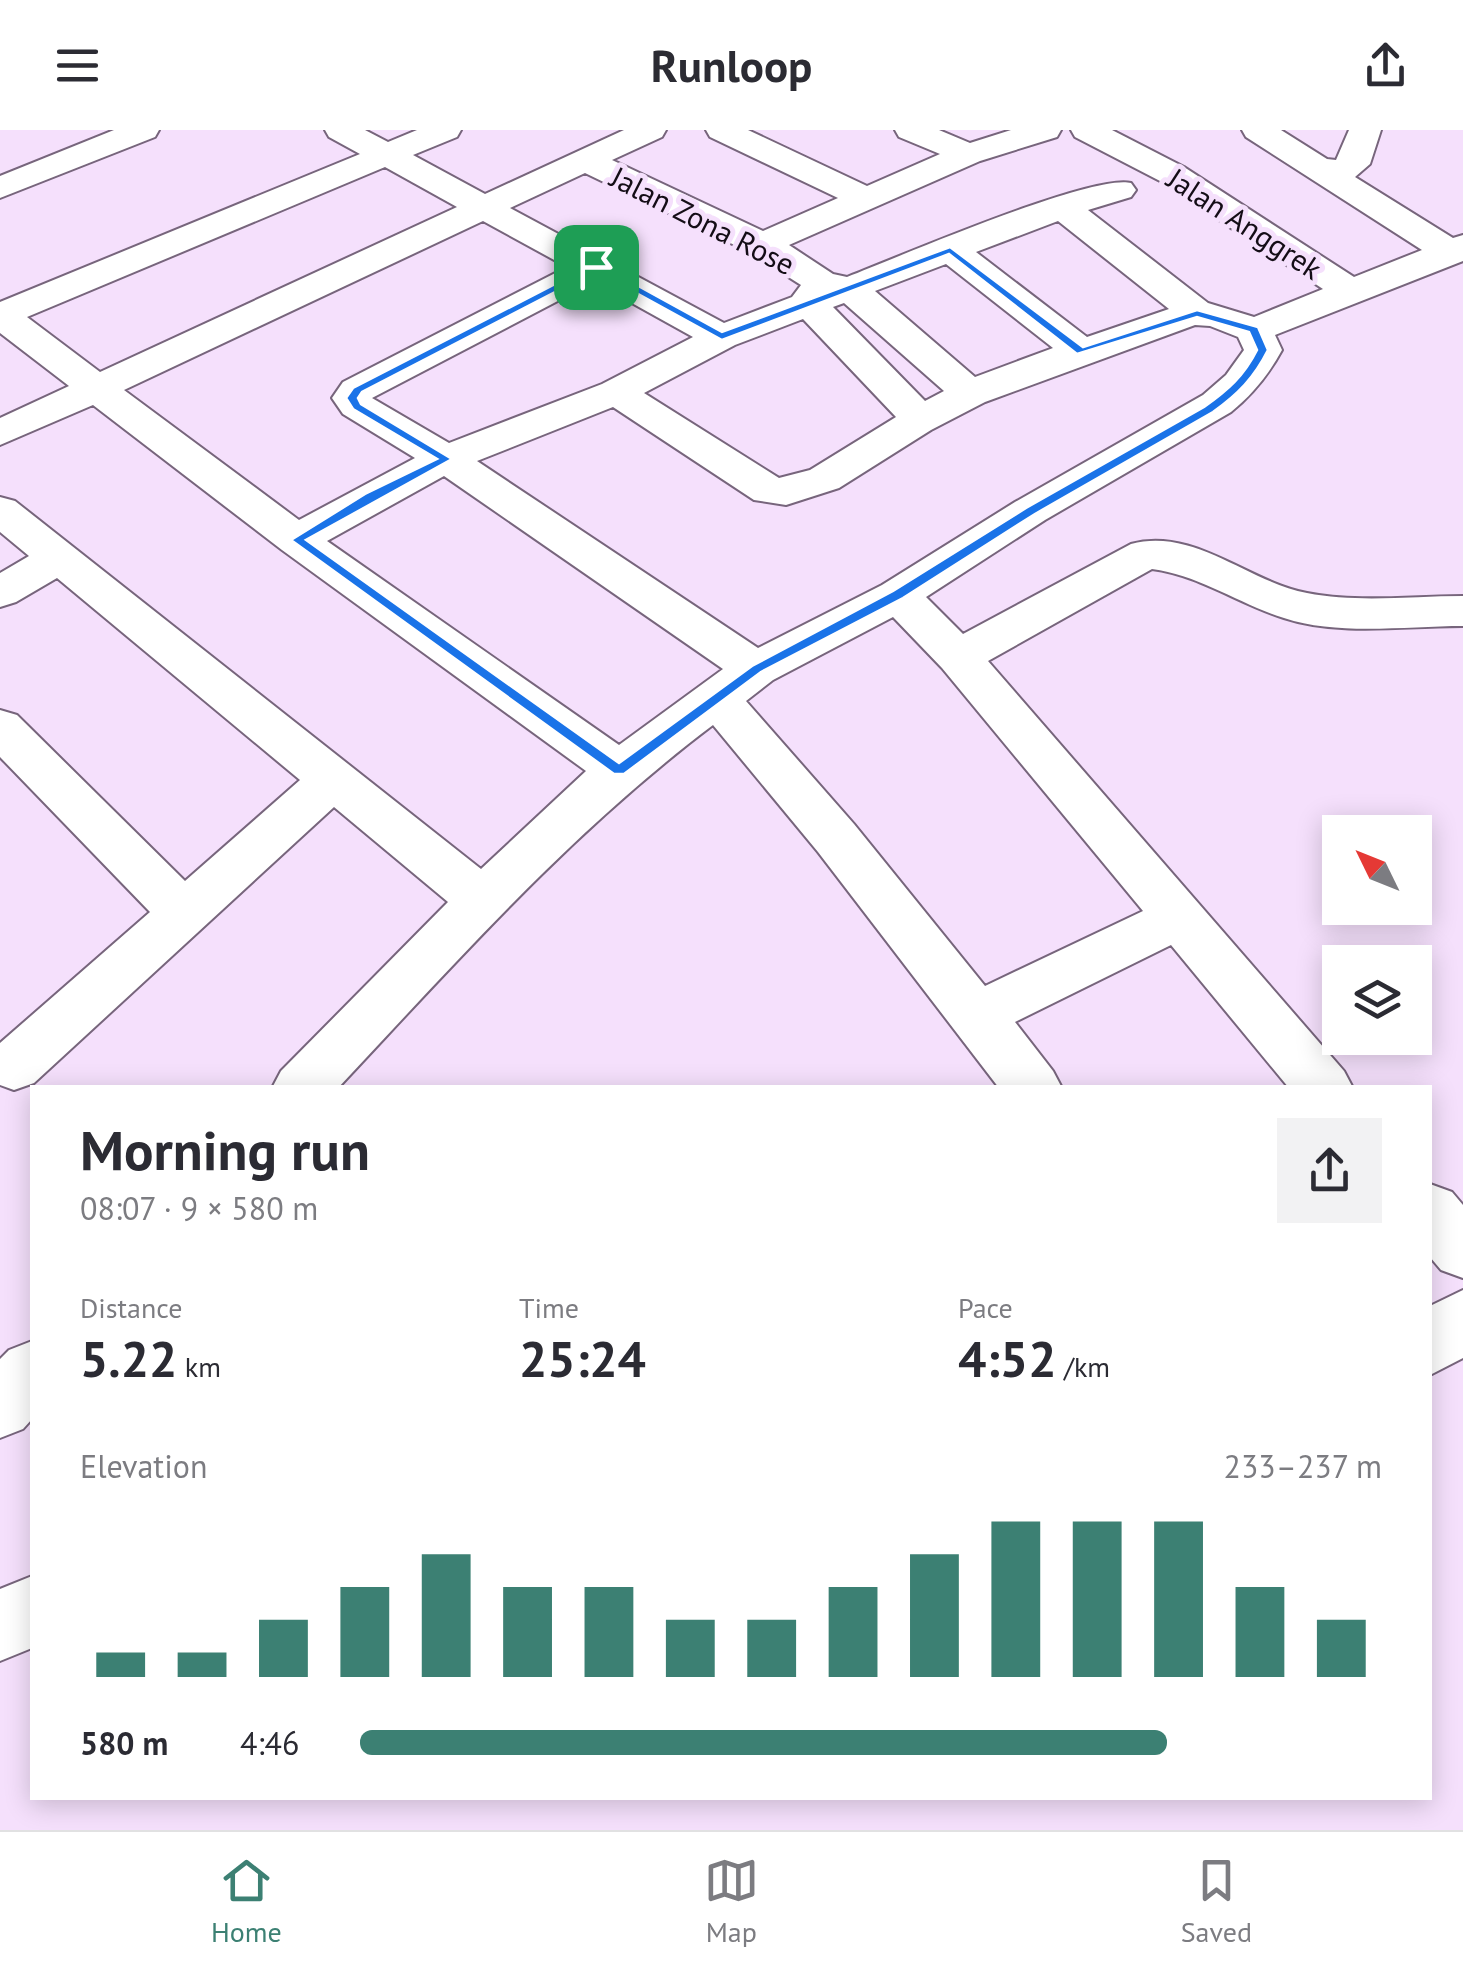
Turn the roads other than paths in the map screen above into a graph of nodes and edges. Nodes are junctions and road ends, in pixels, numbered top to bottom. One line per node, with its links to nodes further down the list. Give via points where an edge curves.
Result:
1 (143, 130): 15 (street)
2 (341, 130): 12 (street)
3 (445, 130): 12 (street)
4 (650, 130): 13 (street)
5 (722, 130): 17 (street)
6 (911, 130): 11 (street)
7 (1046, 130): 11 (street)
8 (1087, 130): 24 (street, Jalan Anggrek, via 1172,174)
9 (1258, 130): 14 (street)
10 (1365, 130): 14 (street, via 1353,164)
11 (968, 154): 17 (street)
12 (387, 155): 18 (street); 27 (street)
13 (585, 160): 18 (street); 20 (street, Jalan Zona Rose)
14 (1324, 169): 22 (street)
15 (0, 188)
16 (1119, 190): 19 (street)
17 (868, 199): 20 (street)
18 (484, 206): 23 (street); 31 (street)
19 (1062, 207): 21 (street); 26 (street)
20 (762, 244): 25 (street, Jalan Zona Rose)
21 (950, 250): 25 (street); 30 (street)
22 (1458, 250): 24 (street)
23 (596, 267): 29 (street); 36 (street, via 352,398)
24 (1349, 290): 28 (street)
25 (826, 291): 29 (street); 33 (street); 34 (street)
26 (1197, 314): 28 (street); 30 (street)
27 (0, 315): 31 (street)
28 (1254, 330): 41 (street, via 1263,350 1235,391)
29 (722, 336): 32 (street)
30 (1081, 351): 33 (street)
31 (96, 386): 35 (street); 38 (street)
32 (616, 392): 34 (street, via 769,491 784,494 806,488); 36 (street)
33 (971, 394): 34 (street)
34 (920, 419)
35 (0, 433)
36 (446, 459): 38 (street); 44 (street)
37 (0, 510): 39 (street)
38 (297, 540): 46 (street)
39 (57, 559): 40 (street); 47 (street)
40 (0, 592)
41 (898, 594): 43 (street); 44 (street)
42 (1463, 610): 43 (street, via 1297,607 1184,560 1146,554)
43 (958, 657): 50 (street)
44 (737, 684): 46 (street); 51 (street, via 836,838)
45 (0, 727): 49 (street)
46 (619, 770): 48 (street)
47 (332, 780): 48 (street); 49 (street)
48 (484, 900): 53 (street)
49 (184, 912): 52 (street)
50 (1178, 918): 51 (street); 55 (street)
51 (978, 1014): 54 (street)
52 (5, 1065)
53 (304, 1085)
54 (1031, 1085)
55 (1321, 1085)
56 (1432, 1213): 57 (street)
57 (1463, 1250)
58 (1463, 1320): 59 (street)
59 (1432, 1343)
60 (30, 1374): 61 (street)
61 (0, 1406)
62 (30, 1613): 63 (street)
63 (0, 1625)

